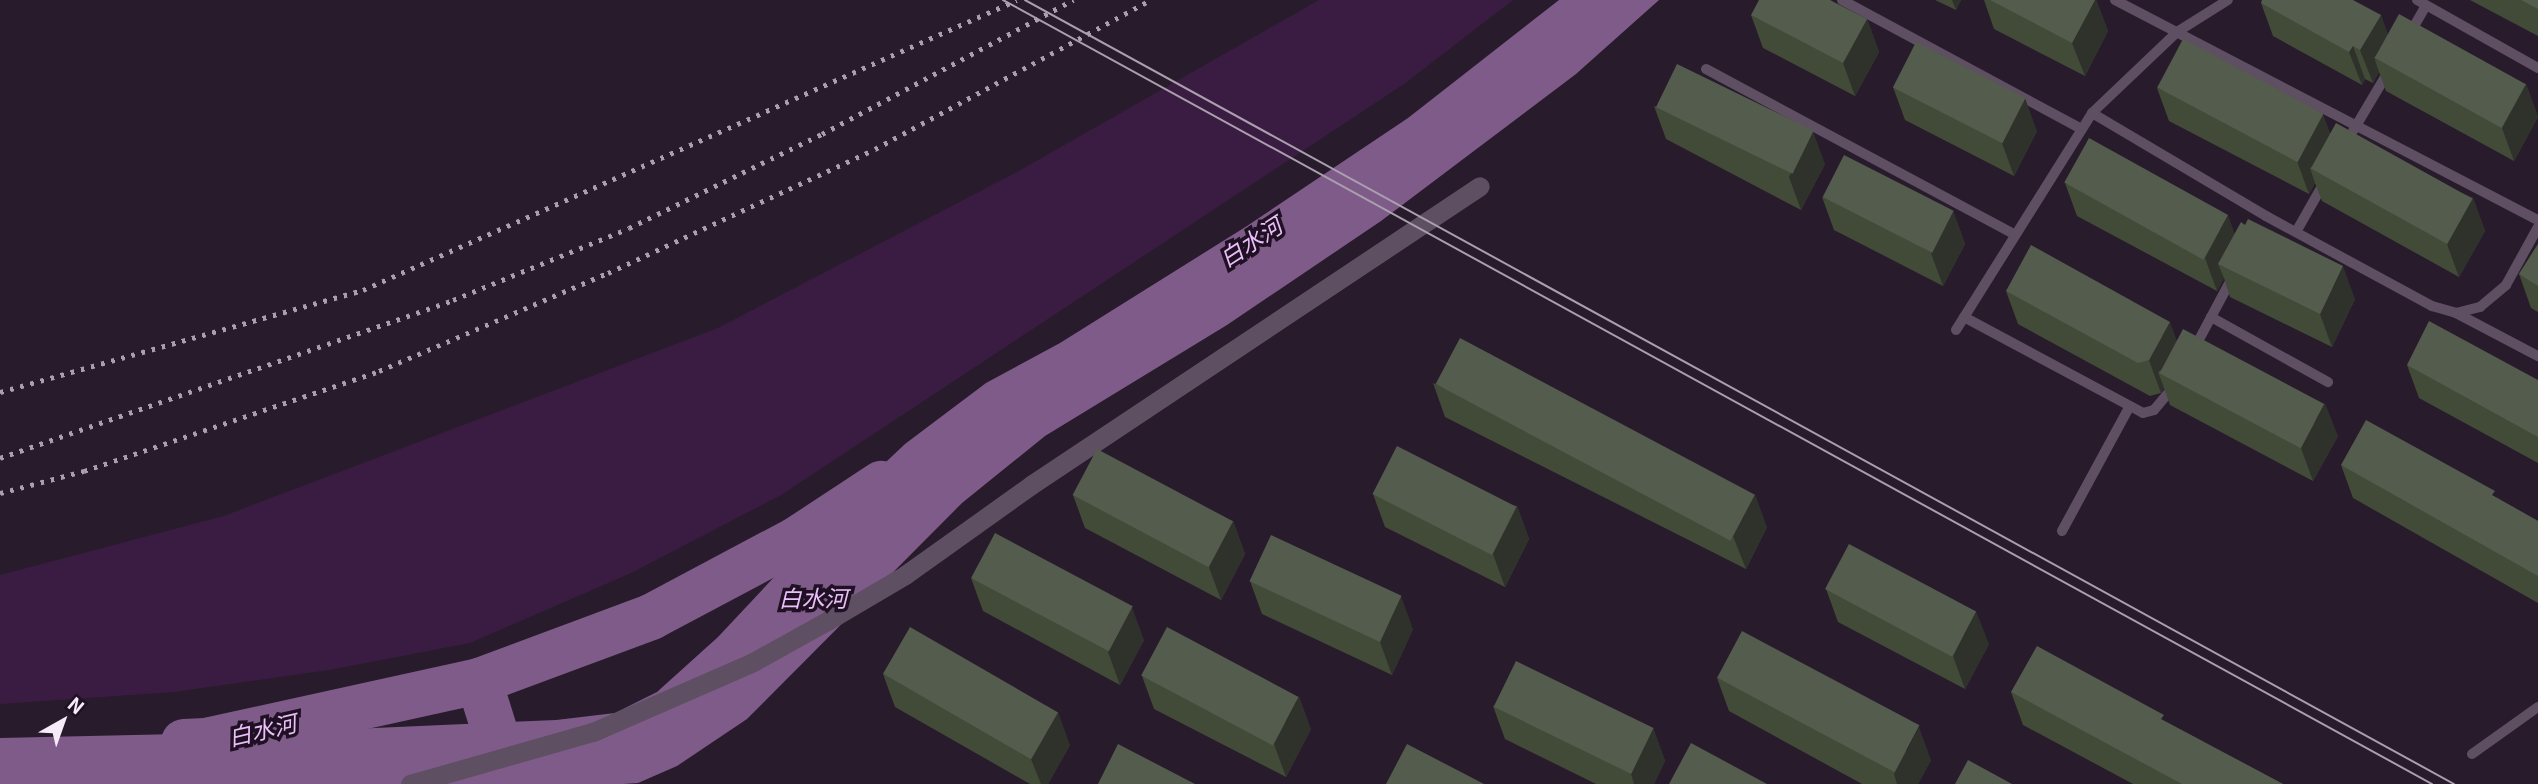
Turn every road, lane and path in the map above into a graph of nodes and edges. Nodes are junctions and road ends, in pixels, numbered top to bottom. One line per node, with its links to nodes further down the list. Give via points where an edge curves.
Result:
1 (1842, 0): 12 (lane)
2 (2115, 0): 5 (lane)
3 (2228, 0): 5 (lane)
4 (2422, 3): 6 (lane); 8 (lane)
5 (2177, 32): 10 (lane); 11 (lane)
6 (2405, 41)
7 (2391, 66): 11 (lane)
8 (2538, 68)
9 (1706, 69): 21 (lane)
10 (2092, 113): 12 (lane); 16 (lane)
11 (2356, 126): 13 (lane); 17 (lane)
12 (2080, 128): 21 (lane)
13 (2349, 138)
14 (2329, 173): 20 (lane)
15 (1480, 186): 35 (street, via 883,588 753,662 593,732)
16 (2266, 216): 18 (lane); 20 (lane)
17 (2538, 220)
18 (2260, 227)
19 (2538, 227): 23 (lane, via 2506,285 2480,307)
20 (2295, 232): 23 (lane, via 2432,306)
21 (2014, 234): 24 (lane)
22 (2241, 261): 25 (lane)
23 (2456, 313): 27 (lane)
24 (1964, 317): 26 (lane); 31 (lane)
25 (2211, 317): 28 (lane); 30 (lane)
26 (1956, 330)
27 (2538, 356)
28 (2186, 364)
29 (2180, 375): 31 (lane, via 2154,410 2143,413)
30 (2328, 382)
31 (2130, 406): 32 (lane)
32 (2062, 531)
33 (2538, 707): 34 (lane)
34 (2472, 754)
35 (458, 778): 36 (street)
36 (410, 784)

